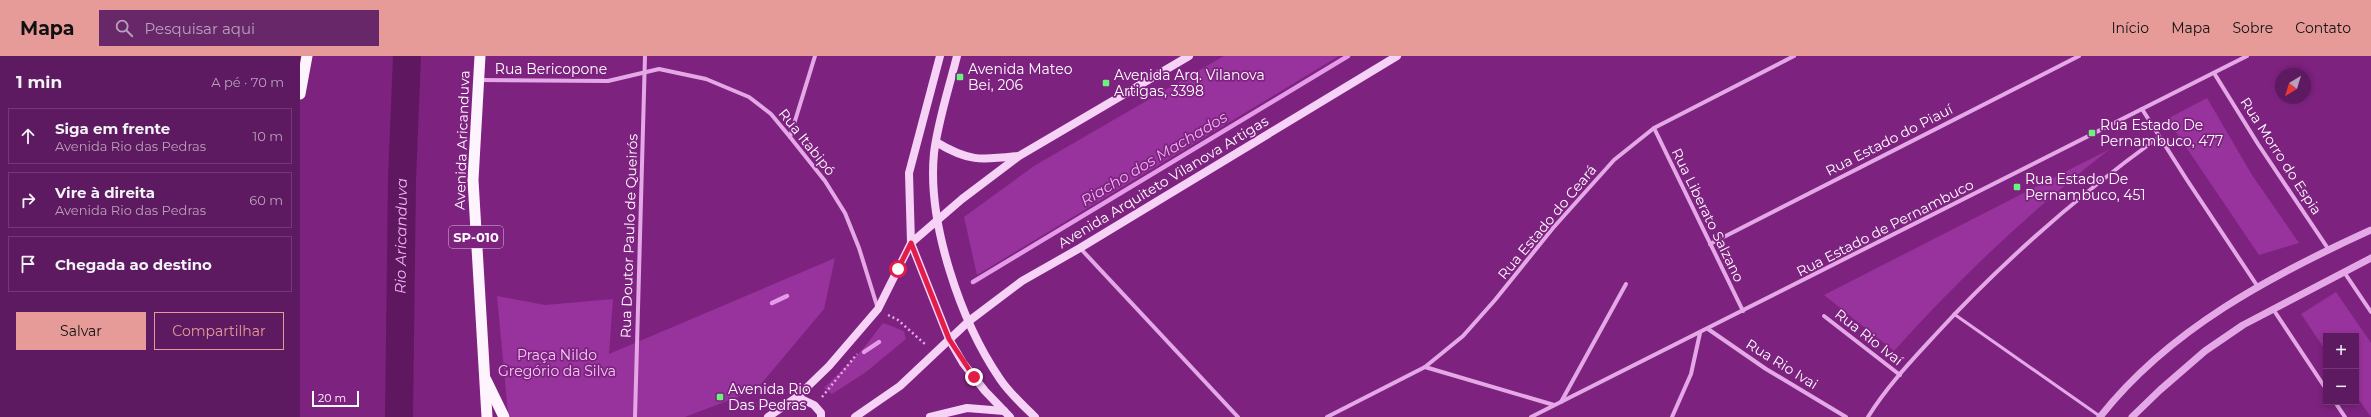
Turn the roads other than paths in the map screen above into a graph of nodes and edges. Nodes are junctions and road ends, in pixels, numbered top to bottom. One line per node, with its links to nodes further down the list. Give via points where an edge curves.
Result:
1 (307, 56): 15 (highway)
2 (480, 56): 14 (highway, Avenida Aricanduva / SP-010)
3 (645, 56): 12 (street, Rua Doutor Paulo de Queirós)
4 (815, 56): 18 (street)
5 (940, 56): 24 (main road, via 909,173)
6 (958, 56): 20 (main road)
7 (1189, 56): 21 (main road)
8 (1397, 56): 26 (main road, Avenida Arquiteto Vilanova Artigas)
9 (1794, 56): 17 (street, Rua Estado do Ceará)
10 (2079, 56): 25 (street, Rua Estado do Piauí)
11 (2247, 56): 13 (street, Rua Estado de Pernambuco)
12 (645, 71): 14 (street, Rua Bericopone, via 621,80 608,81); 18 (street, Rua Itabipó, via 673,70 728,86 749,97 771,114); 53 (street, Rua Doutor Paulo de Queirós)
13 (2214, 73): 16 (street, Rua Estado de Pernambuco); 27 (street, Rua Morro do Espia)
14 (479, 80): 43 (highway, Avenida Aricanduva / SP-010, via 473,180)
15 (300, 94)
16 (2142, 109): 19 (street); 34 (street, Rua Estado de Pernambuco)
17 (1654, 128): 25 (street, Rua Liberato Salzano); 42 (street, Rua Estado do Ceará, via 1614,160 1553,228 1463,336)
18 (790, 137): 32 (street, Rua Itabipó, via 825,181 845,214 859,248)
19 (2160, 137): 31 (street); 36 (street, via 2082,194 2048,223)
20 (936, 142): 21 (main road, via 954,153 970,158 982,160); 22 (main road, via 933,178)
21 (1018, 156): 22 (main road)
22 (937, 219): 24 (main road); 38 (main road, via 944,252)
23 (2371, 230): 27 (street)
24 (911, 243): 32 (main road); 41 (main road)
25 (1710, 244): 34 (street, Rua Liberato Salzano)
26 (1080, 248): 38 (main road, Avenida Arquiteto Vilanova Artigas, via 1022,281); 59 (street)
27 (2329, 250): 31 (street)
28 (2371, 258): 29 (street)
29 (2344, 272): 33 (street); 35 (street)
30 (1626, 284): 47 (street)
31 (2258, 287): 65 (street, via 2201,321 2149,364)
32 (878, 309): 46 (main road, via 829,366)
33 (2273, 309): 45 (street); 66 (street, via 2243,325 2205,351)
34 (1743, 311): 39 (street, Rua Estado de Pernambuco)
35 (2371, 312)
36 (1954, 314): 44 (street); 65 (lane)
37 (1824, 316): 44 (street, Rua Rio Ivaí)
38 (969, 321): 41 (main road, Avenida Arquiteto Vilanova Artigas); 58 (main road, via 1000,380)
39 (1708, 329): 40 (street, Rua Estado de Pernambuco); 63 (street, Rua Rio Ivai)
40 (1700, 333): 47 (street, Rua Estado de Pernambuco); 62 (street, via 1691,374)
41 (949, 339): 50 (main road, via 963,363); 56 (main road, via 900,386)
42 (1425, 367): 48 (street); 60 (street, Rua Estado do Ceará)
43 (483, 372): 51 (highway, Avenida Aricanduva / SP-010); 52 (highway)
44 (1900, 375): 64 (street)
45 (2323, 384)
46 (797, 398): 54 (main road); 55 (main road, via 814,405 821,413)
47 (1561, 403): 48 (street, Rua Estado de Pernambuco)
48 (1554, 405): 61 (street, Rua Estado de Pernambuco)
49 (2337, 405): 67 (street)
50 (1007, 414): 57 (main road, via 967,408)
51 (486, 417)
52 (504, 417)
53 (635, 417)
54 (768, 417)
55 (820, 417)
56 (855, 417)
57 (930, 417)
58 (1035, 417)
59 (1238, 417)
60 (1327, 417)
61 (1531, 417)
62 (1672, 417)
63 (1846, 417)
64 (1868, 417)
65 (2101, 417)
66 (2132, 417)
67 (2345, 417)

